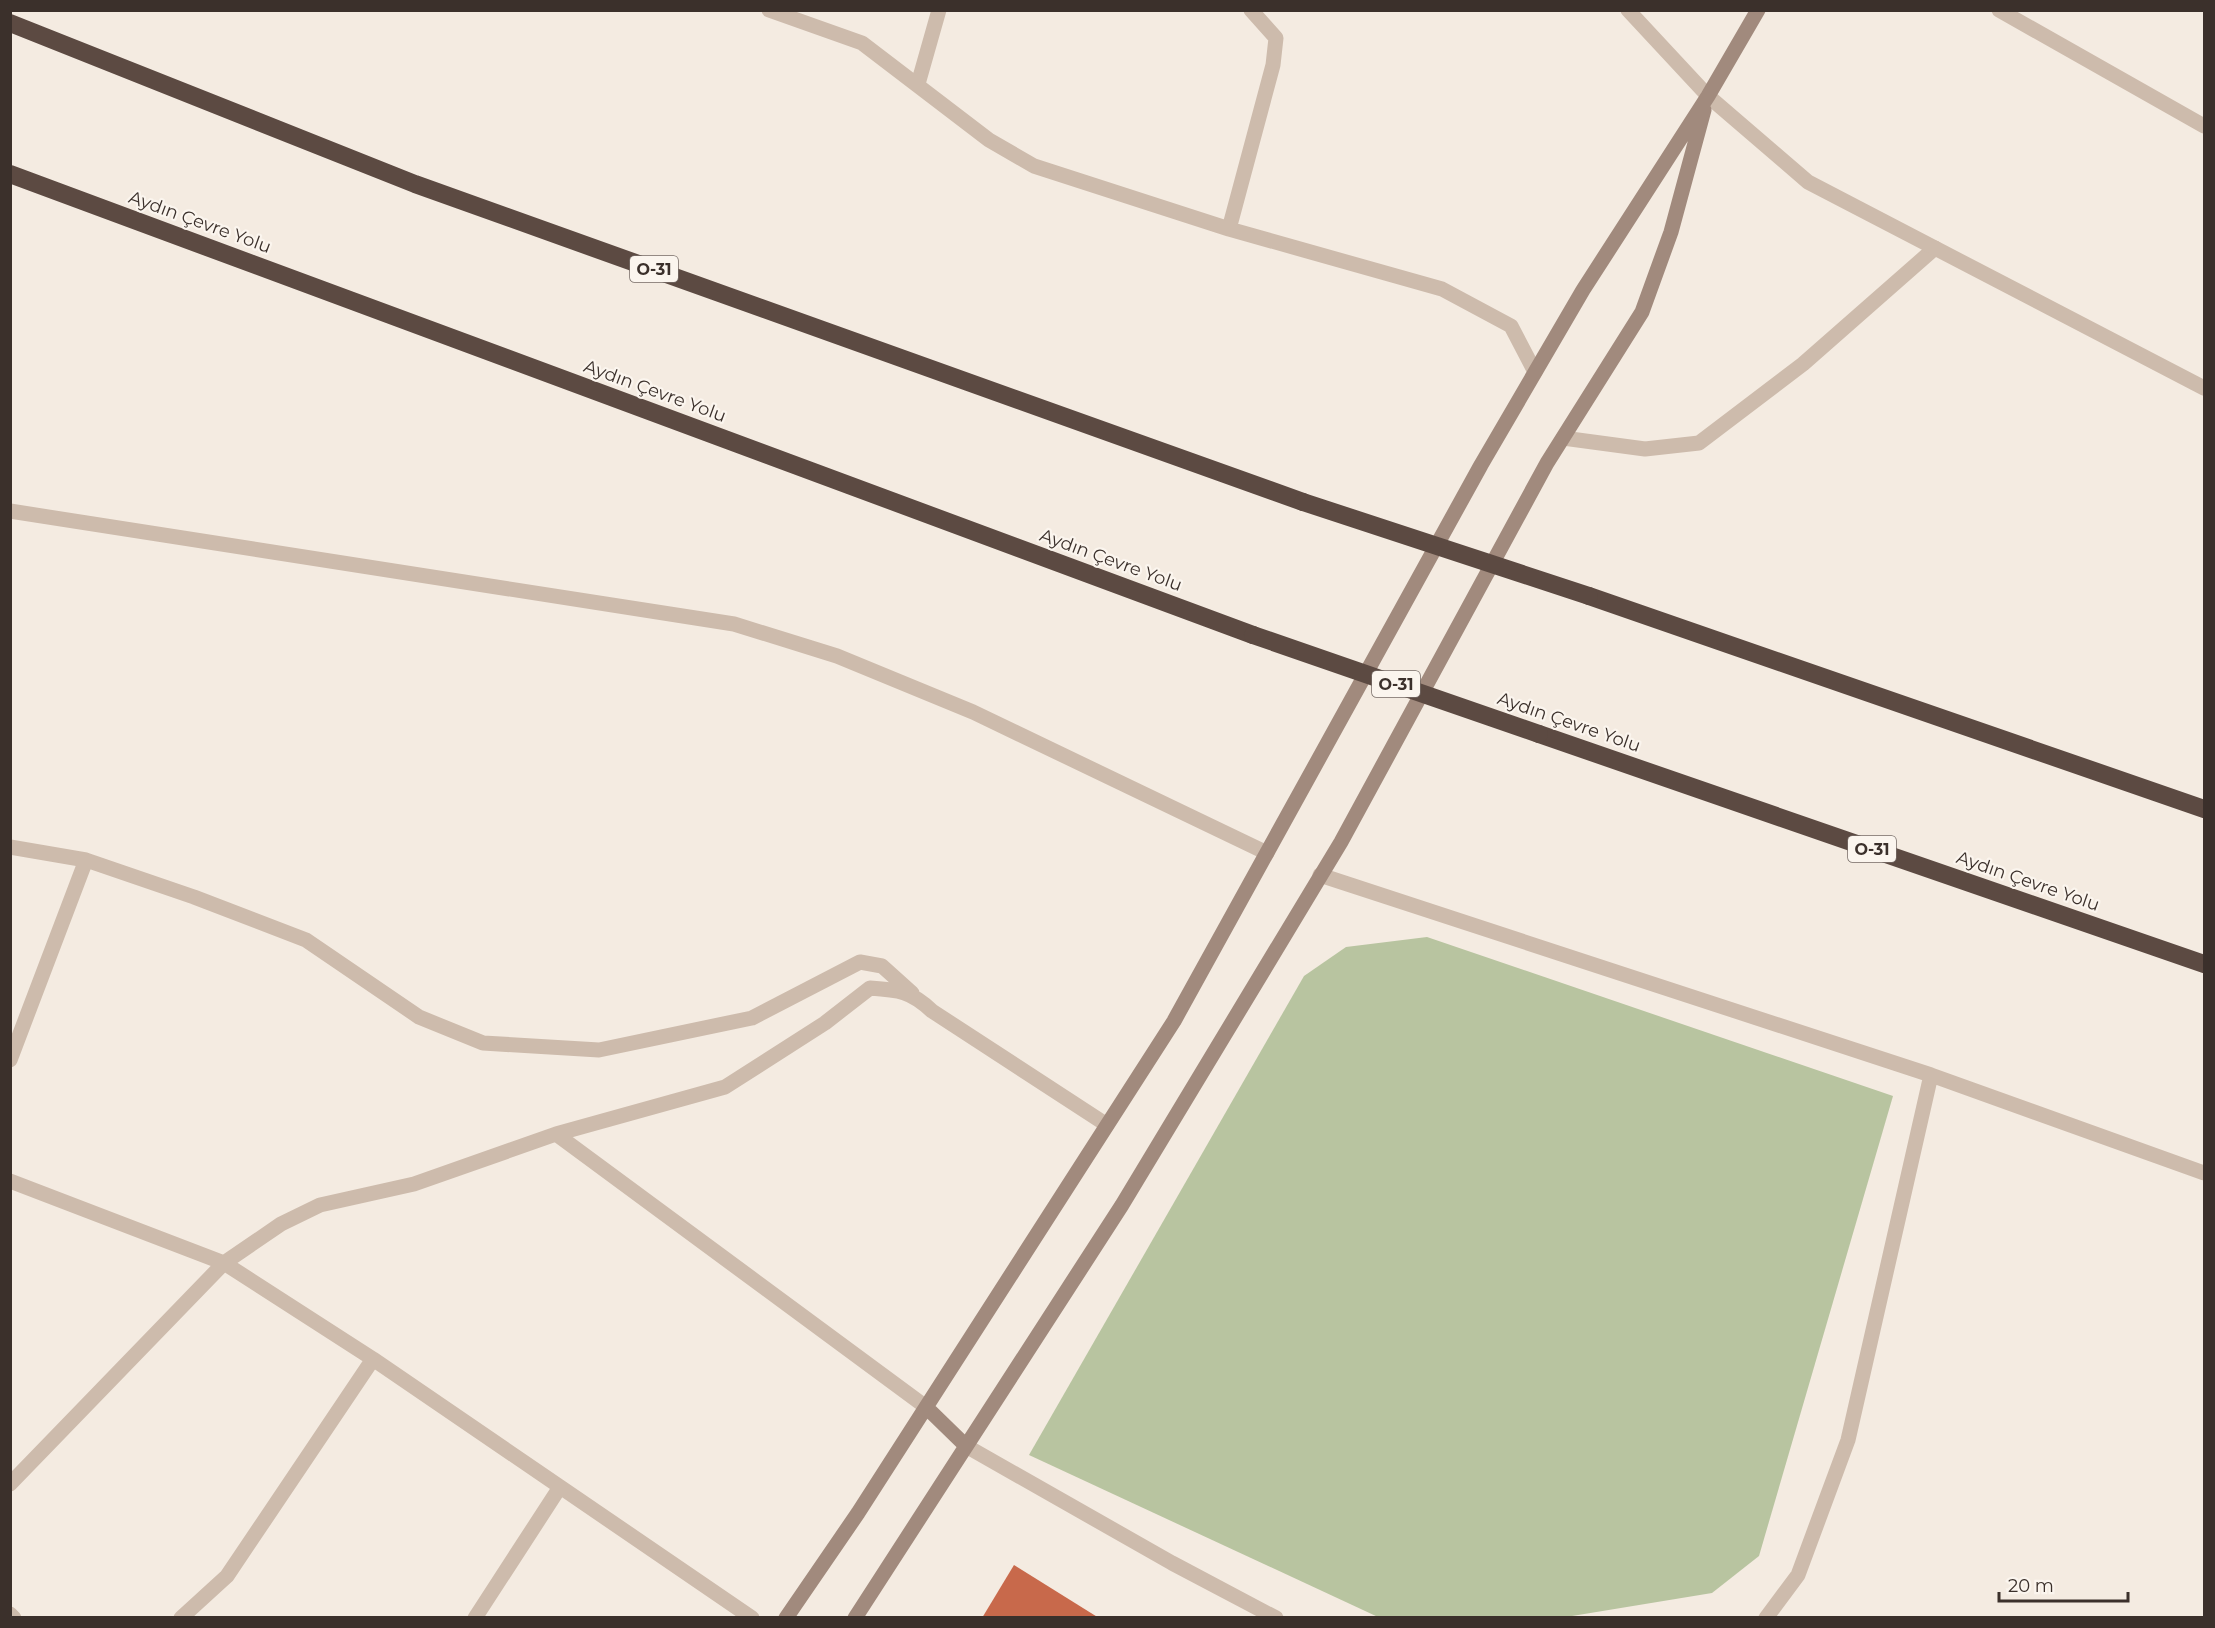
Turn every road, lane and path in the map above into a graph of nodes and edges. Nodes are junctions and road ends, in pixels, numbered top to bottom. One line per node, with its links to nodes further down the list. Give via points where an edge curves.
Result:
1 (769, 10): 8 (street, via 862,43)
2 (939, 10): 8 (street)
3 (1251, 10): 12 (street, via 1276,38 1273,65)
4 (1628, 10): 9 (street)
5 (1758, 10): 9 (main road)
6 (1999, 10): 10 (street)
7 (10, 22): 18 (highway, O-31, bridge, via 415,184 1304,502)
8 (918, 84): 12 (street, via 989,140 1034,166)
9 (1708, 96): 13 (street, via 1808,182); 14 (main road); 16 (main road, via 1671,232 1642,312)
10 (2205, 126)
11 (10, 174): 23 (highway, Aydın Çevre Yolu / O-31, bridge, via 1253,635)
12 (1229, 230): 14 (street, via 1442,289 1511,326)
13 (1935, 248): 15 (street); 16 (street, via 1803,364 1699,442 1645,448)
14 (1535, 372): 20 (main road)
15 (2205, 388)
16 (1563, 438): 22 (main road)
17 (10, 511): 20 (street, via 734,624 837,656 973,712)
18 (2205, 809)
19 (10, 847): 21 (street)
20 (1267, 853): 27 (main road, via 1174,1021)
21 (86, 860): 24 (street, via 306,940 419,1017 483,1043 599,1050 752,1018 860,962 882,966); 25 (street)
22 (1320, 875): 26 (street); 34 (main road, via 1122,1205)
23 (2205, 964)
24 (917, 997): 27 (street, via 932,1011); 28 (street, via 898,990 870,988 825,1023 725,1087)
25 (10, 1060)
26 (1931, 1075): 29 (street); 45 (street, via 1848,1440 1798,1575)
27 (1107, 1125): 33 (main road)
28 (556, 1134): 31 (street, via 414,1184 320,1206 281,1224); 33 (street)
29 (2205, 1173)
30 (10, 1181): 31 (street)
31 (224, 1263): 32 (street); 35 (street)
32 (373, 1359): 36 (street); 39 (street, via 227,1576)
33 (926, 1407): 34 (main road); 42 (main road)
34 (966, 1446): 43 (main road); 44 (street)
35 (10, 1484)
36 (560, 1486): 40 (street); 41 (street)
37 (10, 1614): 38 (street)
38 (14, 1617)
39 (181, 1617)
40 (475, 1617)
41 (752, 1617)
42 (786, 1617)
43 (855, 1617)
44 (1276, 1617)
45 (1766, 1617)

